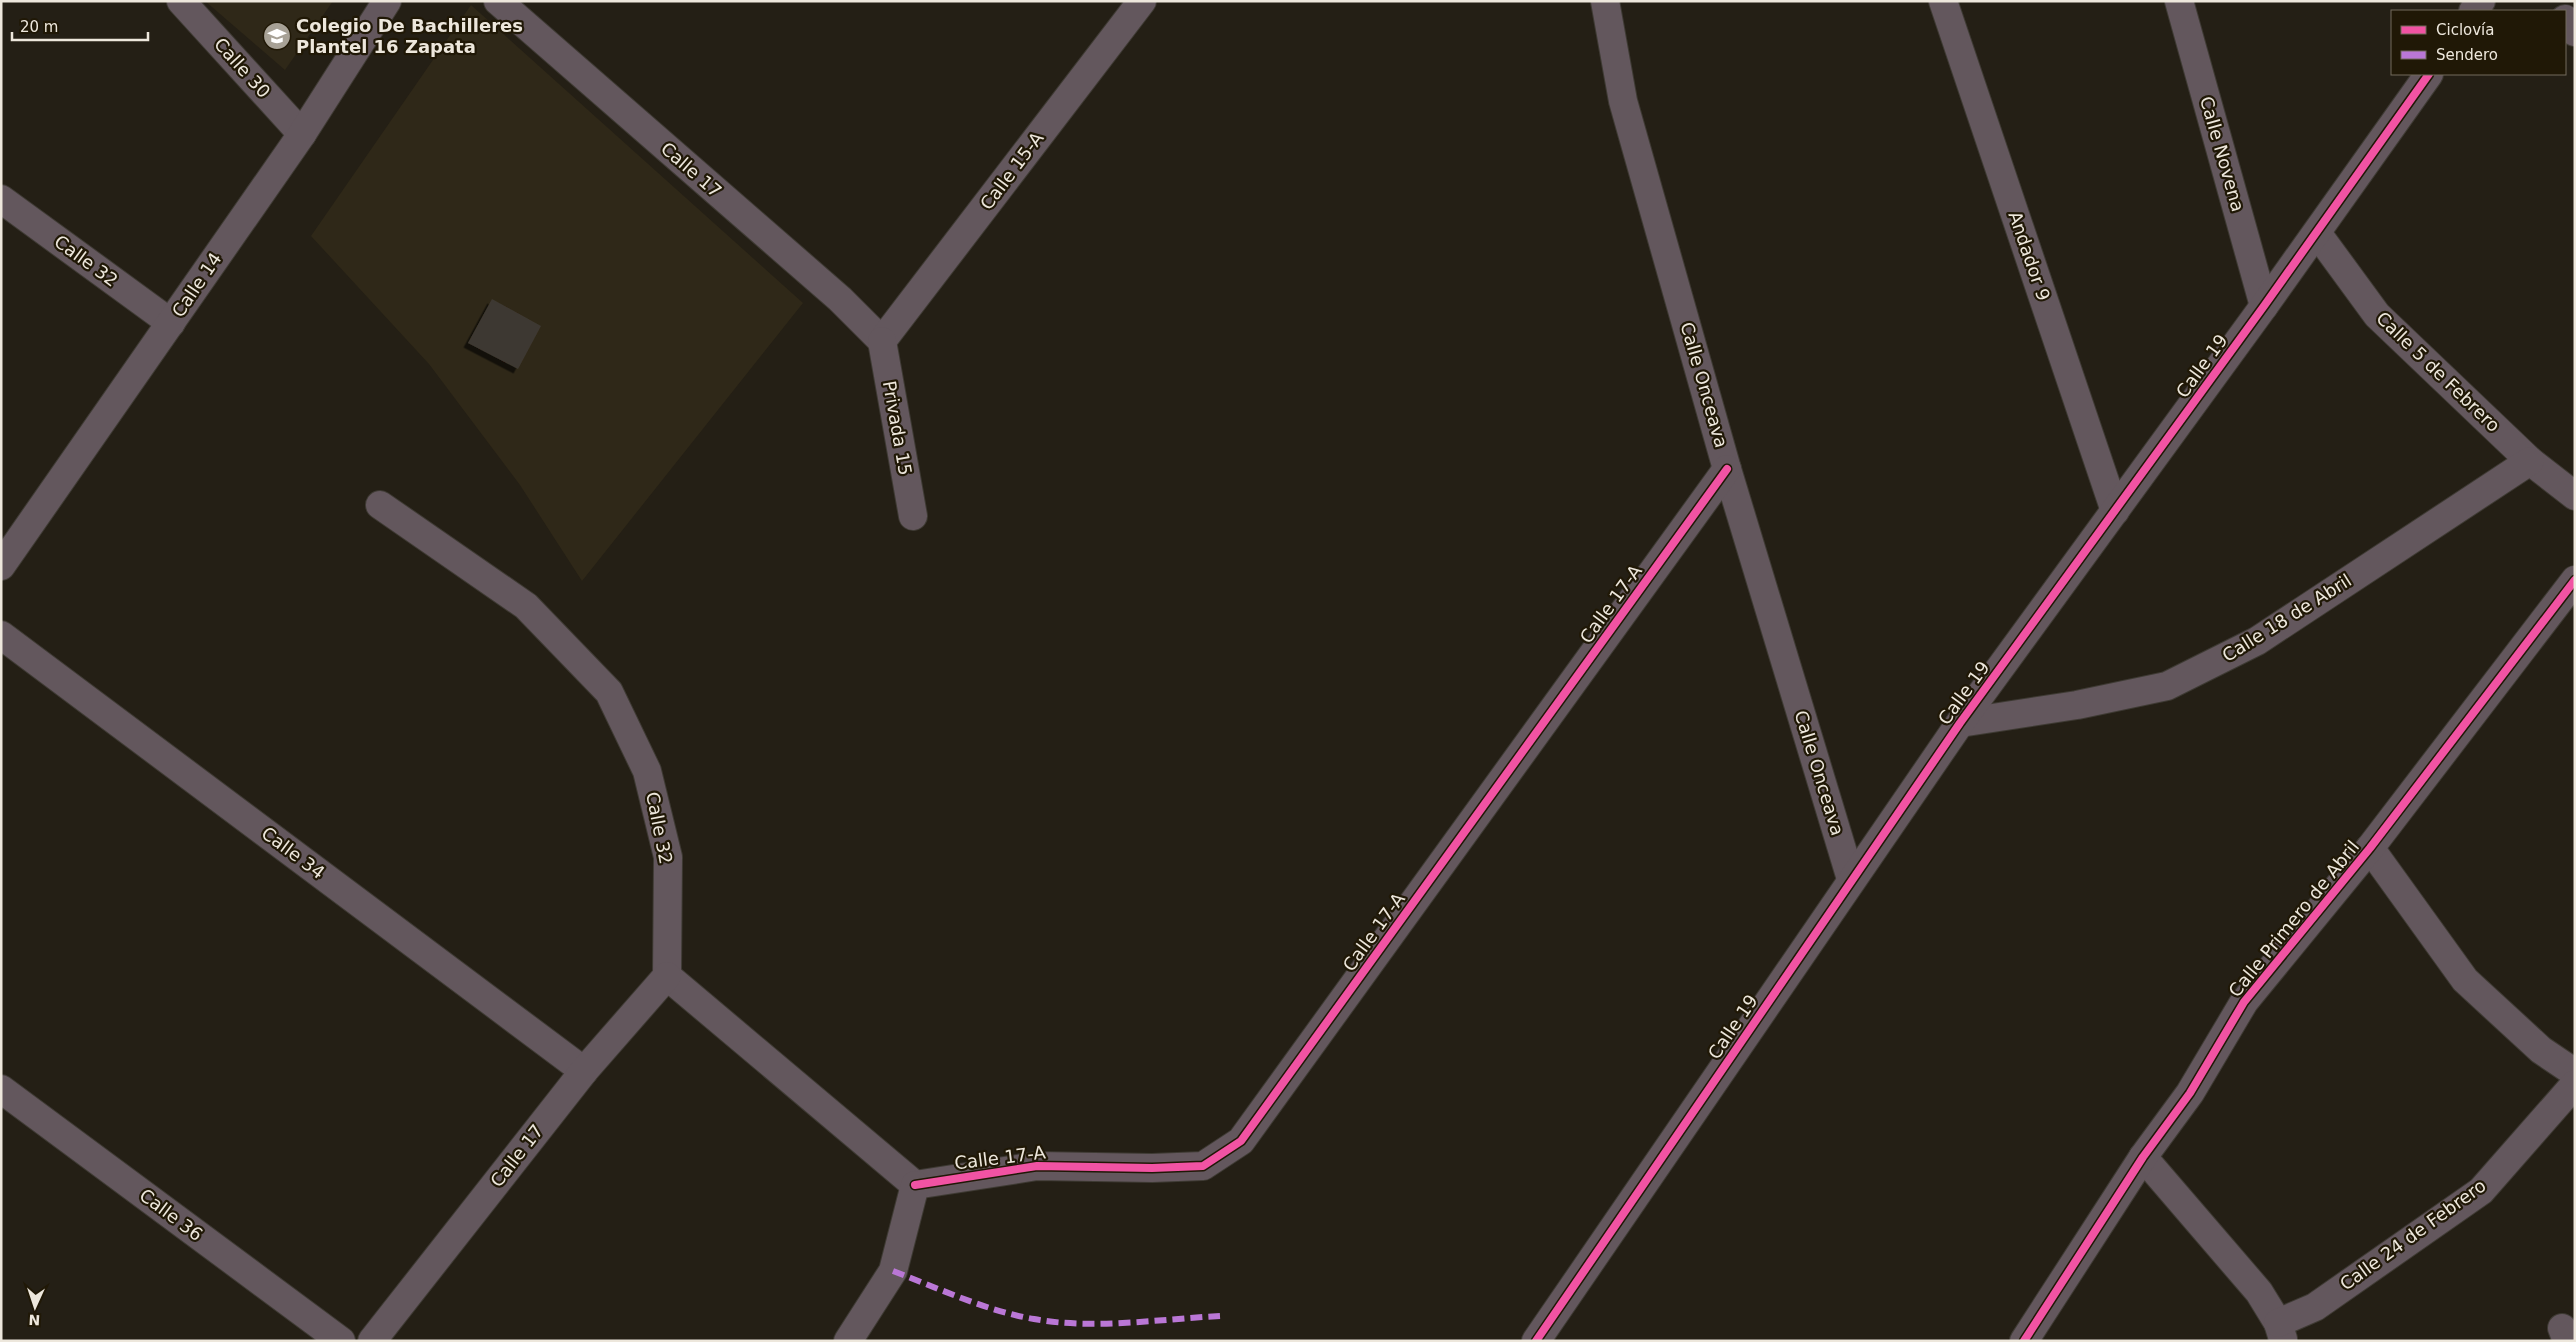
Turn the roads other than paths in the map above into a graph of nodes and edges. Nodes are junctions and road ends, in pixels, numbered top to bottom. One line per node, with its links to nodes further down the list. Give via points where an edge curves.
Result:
1 (181, 1): 11 (street, Calle 30)
2 (387, 1): 11 (street, Calle 14)
3 (498, 1): 16 (street, Calle 17, via 840,299)
4 (1142, 1): 16 (street, Calle 15-A)
5 (1605, 1): 18 (street, Calle Onceava, via 1623,101)
6 (1943, 1): 21 (street, Andador 9)
7 (2179, 1): 14 (street, Calle Novena)
8 (2566, 19): 9 (street)
9 (2575, 32)
10 (2428, 75): 13 (street, Calle 19)
11 (302, 134): 15 (street, Calle 14)
12 (1, 199): 15 (street, Calle 32)
13 (2317, 233): 14 (street, Calle 19); 17 (street, Calle 5 de Febrero, via 2377,315)
14 (2264, 306): 21 (street, Calle 19)
15 (171, 323): 23 (street, Calle 14)
16 (882, 341): 22 (street, Privada 15)
17 (2530, 461): 19 (street, Calle 5 de Febrero); 26 (street, Calle 18 de Abril, via 2257,641 2167,686 2077,705)
18 (1727, 469): 28 (street, Calle Onceava); 35 (street, Calle 17-A, via 1241,1141 1203,1166 1037,1166)
19 (2575, 496)
20 (380, 505): 29 (street, Calle 32, via 526,606 609,692 647,771 668,856)
21 (2115, 511): 26 (street, Calle 19)
22 (913, 516)
23 (1, 566)
24 (2575, 580): 27 (street, Calle Primero de Abril)
25 (1, 634): 30 (street, Calle 34)
26 (1960, 723): 28 (street, Calle 19)
27 (2370, 848): 31 (street, via 2465,980 2540,1050); 34 (street, Calle Primero de Abril, via 2244,1002 2190,1092)
28 (1851, 879): 40 (street, Calle 19)
29 (667, 976): 30 (street, Calle 17); 35 (street)
30 (584, 1071): 38 (street, Calle 17)
31 (2575, 1073)
32 (2575, 1084): 36 (street, Calle 24 de Febrero, via 2481,1191)
33 (1, 1089): 37 (street, Calle 36)
34 (2143, 1157): 36 (street, via 2259,1292); 41 (street, Calle Primero de Abril)
35 (915, 1185): 39 (street, via 893,1271)
36 (2280, 1332)
37 (341, 1341)
38 (372, 1341)
39 (848, 1341)
40 (1536, 1341)
41 (2024, 1341)

